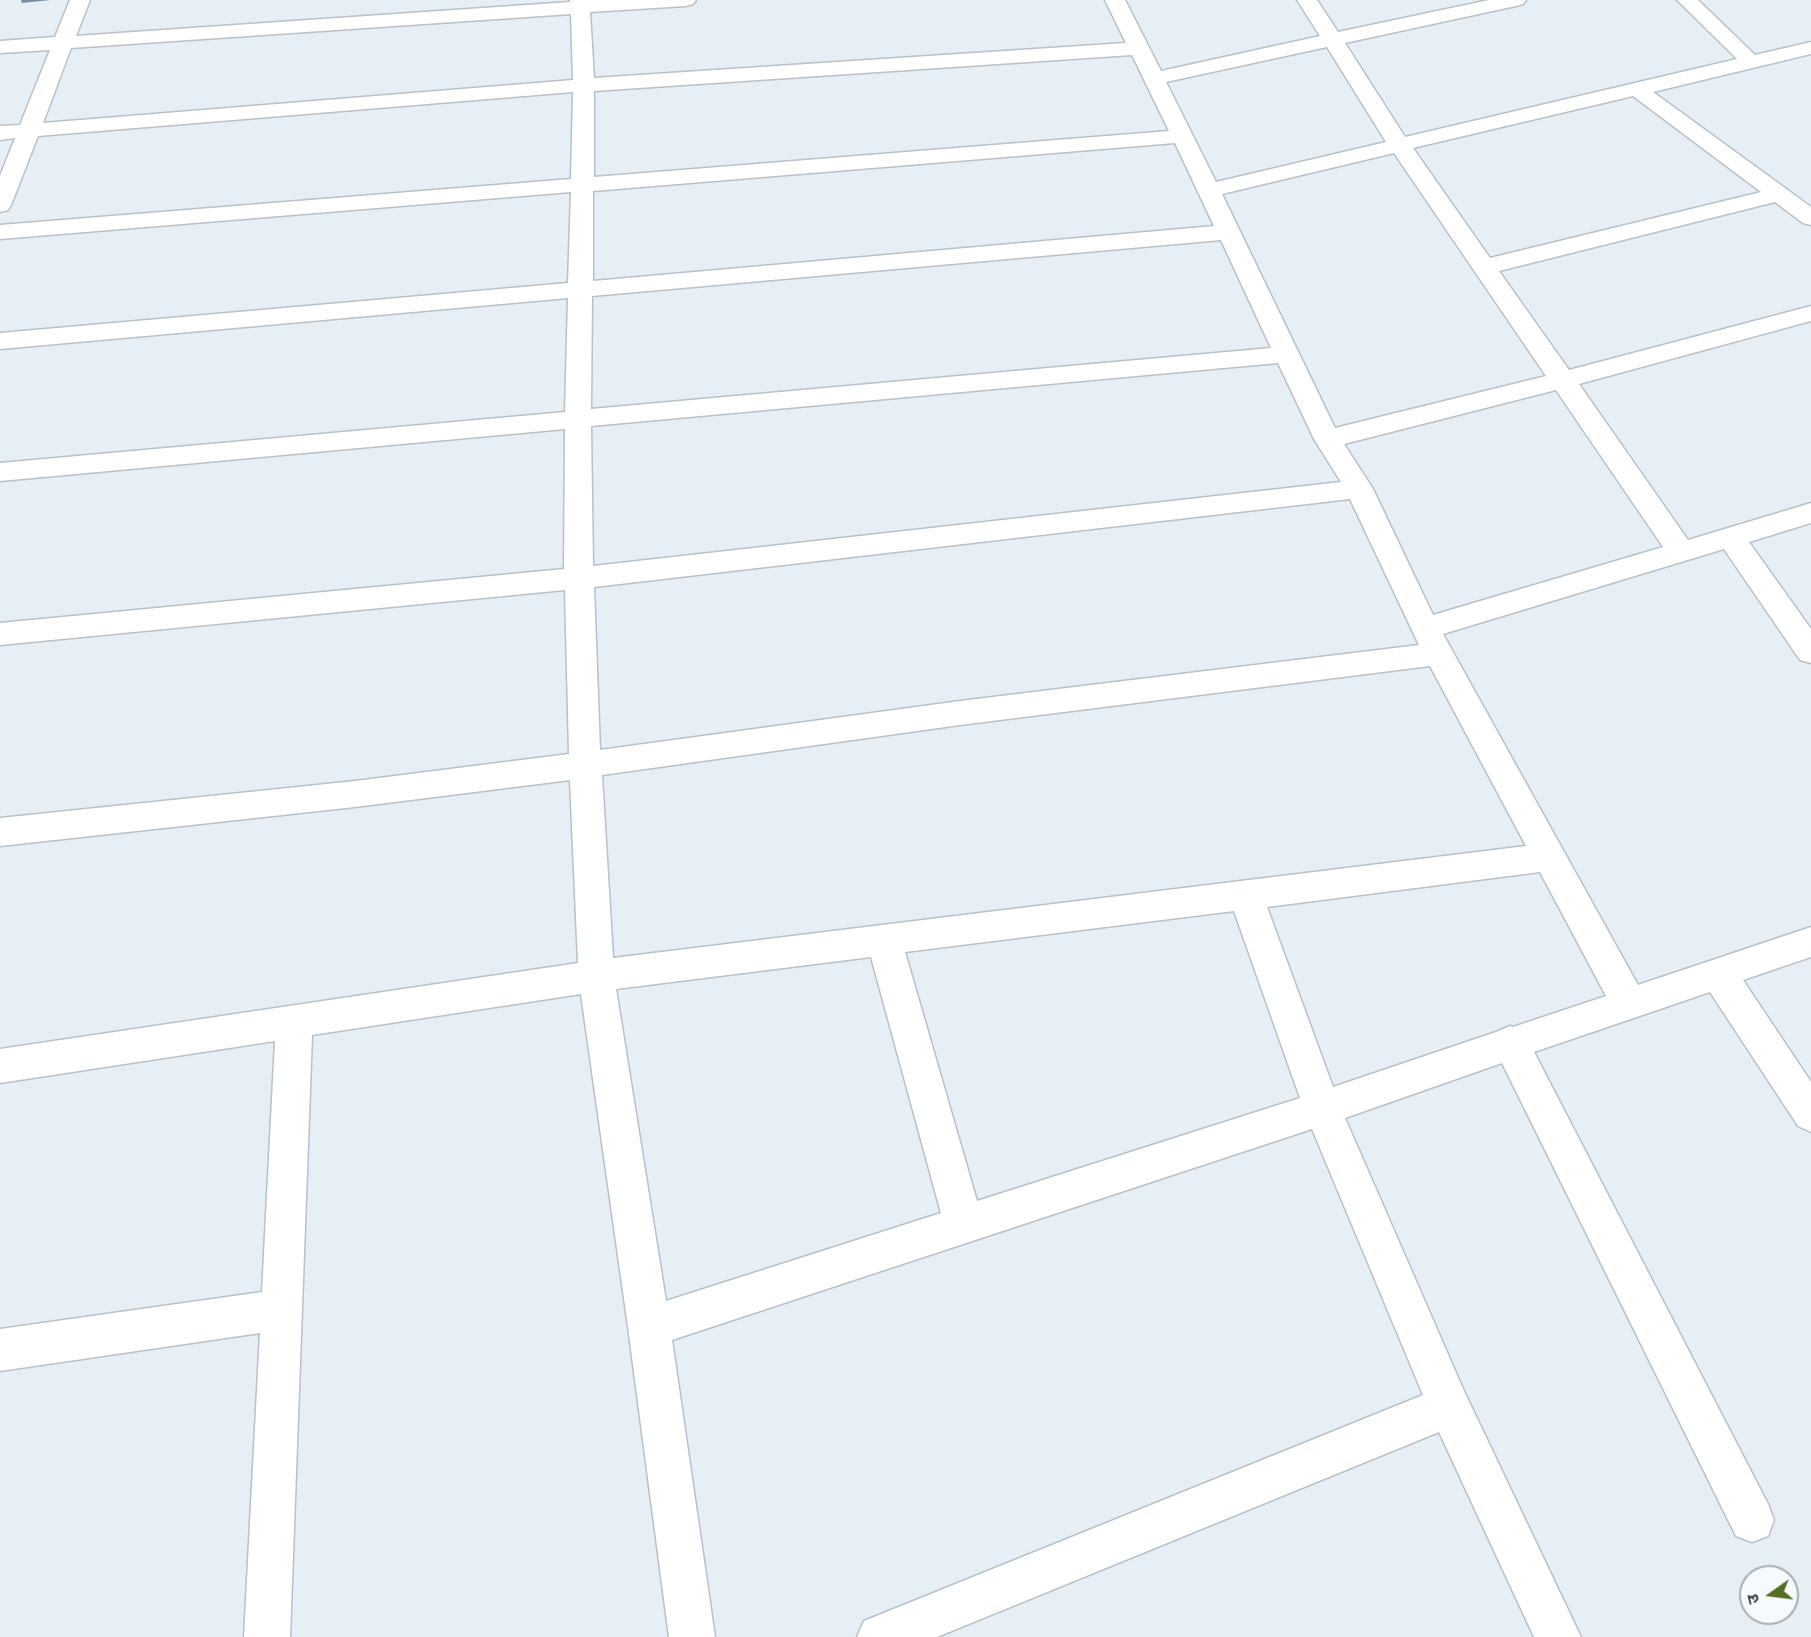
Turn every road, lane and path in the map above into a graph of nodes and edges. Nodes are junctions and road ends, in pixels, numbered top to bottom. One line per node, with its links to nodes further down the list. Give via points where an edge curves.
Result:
1 (80, 0): 9 (street)
2 (686, 0): 7 (street)
3 (1115, 0): 11 (street)
4 (1307, 0): 8 (street)
5 (1687, 0): 13 (street)
6 (1505, 1): 8 (street)
7 (580, 4): 9 (street); 15 (street)
8 (1332, 40): 14 (street); 20 (street)
9 (64, 43): 10 (street); 17 (street)
10 (0, 47)
11 (1139, 48): 14 (street); 15 (street)
12 (1811, 48): 13 (street)
13 (1751, 62): 16 (street)
14 (1155, 78): 19 (street)
15 (584, 85): 17 (street); 21 (street)
16 (1636, 89): 20 (street); 23 (street)
17 (30, 130): 18 (street); 24 (street)
18 (0, 133)
19 (1183, 136): 21 (street); 22 (street)
20 (1399, 144): 22 (street); 28 (street)
21 (581, 183): 26 (street); 29 (street)
22 (1209, 190): 27 (street)
23 (1779, 194): 25 (street); 28 (street)
24 (0, 205)
25 (1811, 218)
26 (0, 232)
27 (1228, 232): 29 (street); 32 (street)
28 (1485, 267): 33 (street)
29 (580, 288): 31 (street); 34 (street)
30 (1811, 313): 33 (street)
31 (0, 341)
32 (1288, 354): 34 (street); 35 (street)
33 (1563, 380): 35 (street); 40 (street)
34 (578, 420): 36 (street); 41 (street)
35 (1327, 439): 37 (street)
36 (0, 472)
37 (1359, 489): 41 (street); 43 (street)
38 (1811, 513): 39 (street)
39 (1731, 538): 40 (street); 44 (street)
40 (1682, 553): 43 (street)
41 (579, 578): 42 (street); 45 (street)
42 (0, 634)
43 (1431, 641): 45 (street); 47 (street)
44 (1811, 652)
45 (585, 765): 46 (street); 52 (street)
46 (0, 832)
47 (1548, 857): 48 (street); 53 (street)
48 (1245, 894): 49 (street); 57 (street)
49 (884, 940): 52 (street); 59 (street)
50 (1811, 942): 51 (street)
51 (1718, 973): 53 (street); 58 (street)
52 (596, 976): 54 (street); 61 (street)
53 (1628, 1002): 55 (street)
54 (294, 1022): 56 (street); 60 (street)
55 (1510, 1042): 57 (street); 64 (street)
56 (0, 1066)
57 (1322, 1108): 59 (street); 63 (street)
58 (1811, 1114)
59 (964, 1223): 61 (street)
60 (280, 1310): 62 (street); 65 (street)
61 (649, 1327): 66 (street)
62 (0, 1350)
63 (1449, 1406): 67 (street); 68 (street)
64 (1752, 1520)
65 (267, 1637)
66 (692, 1637)
67 (880, 1637)
68 (1558, 1637)

